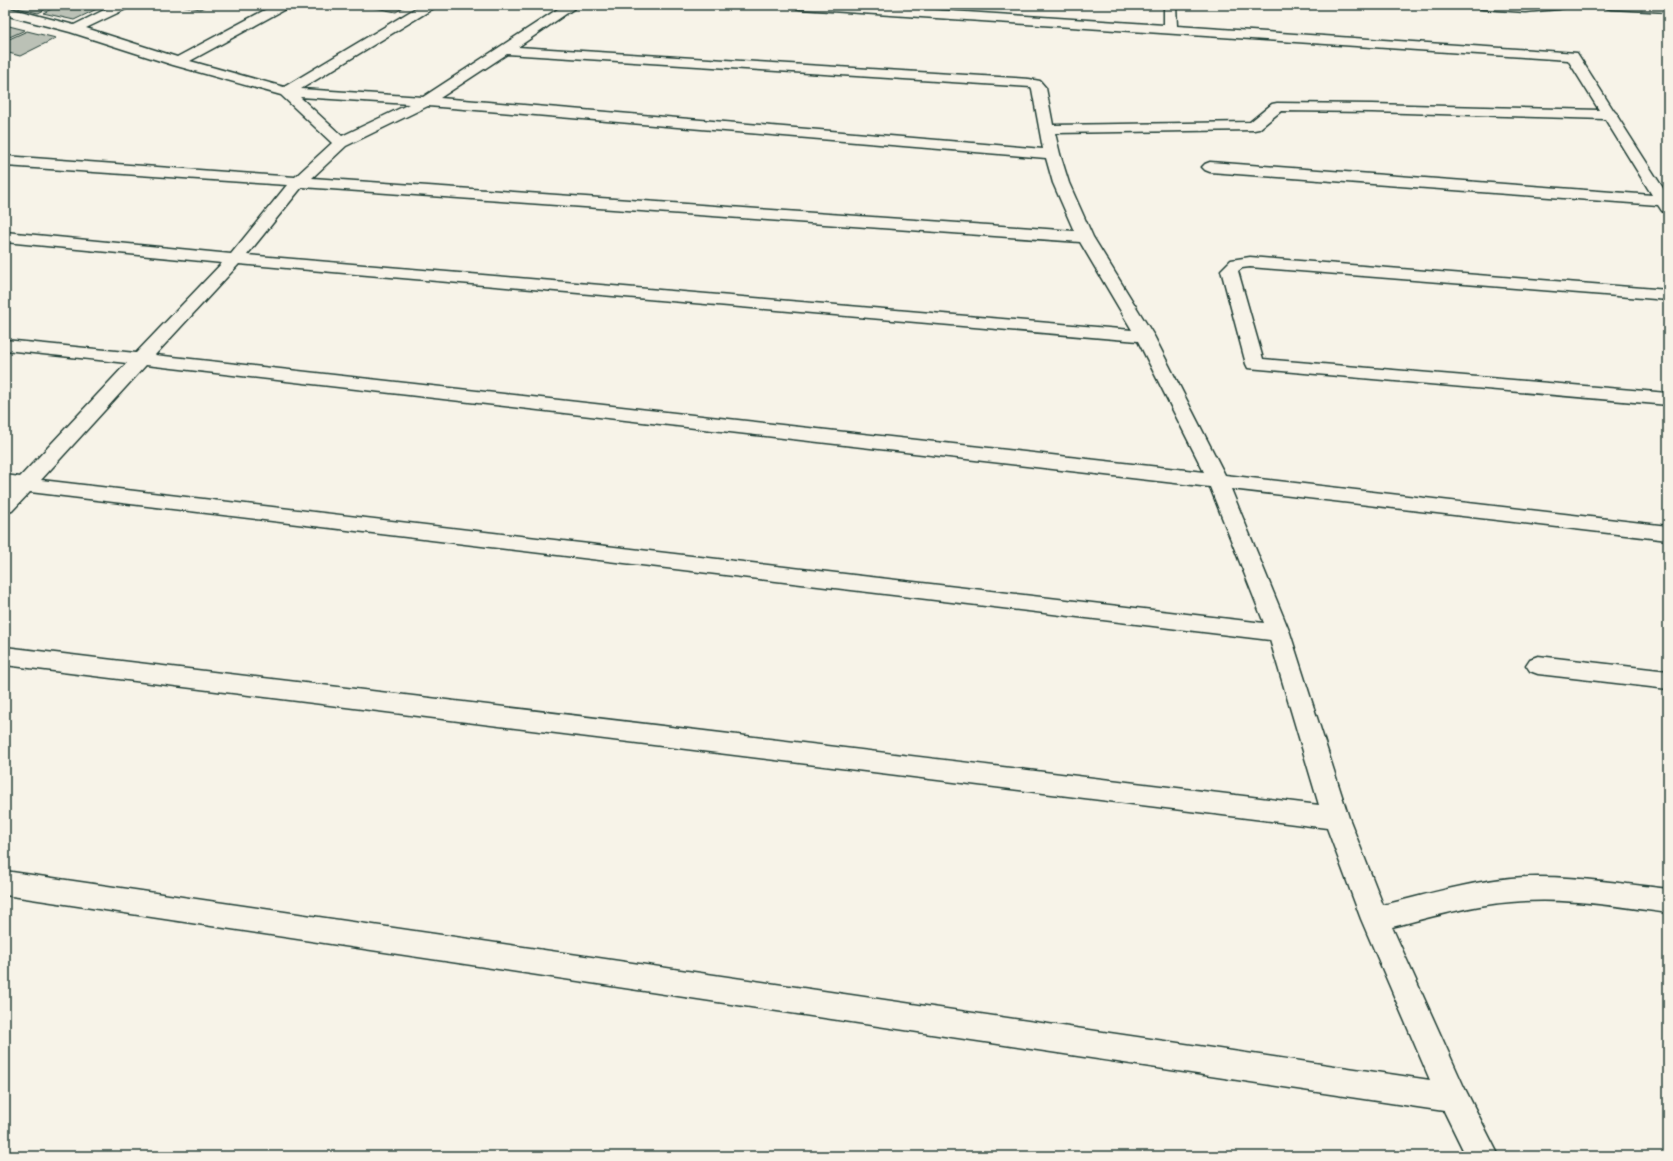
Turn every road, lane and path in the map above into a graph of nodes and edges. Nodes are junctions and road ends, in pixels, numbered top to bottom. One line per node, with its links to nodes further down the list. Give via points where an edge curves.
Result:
1 (124, 5): 12 (street)
2 (283, 5): 15 (street)
3 (430, 5): 16 (street)
4 (573, 5): 14 (street)
5 (800, 5): 13 (street)
6 (1170, 5): 13 (street)
7 (1483, 5): 8 (street, via 1525,8)
8 (1559, 5)
9 (1612, 5): 10 (street)
10 (1668, 8)
11 (5, 10): 12 (street)
12 (75, 29): 15 (street)
13 (1171, 29): 18 (street, via 1572,56)
14 (507, 50): 17 (street); 19 (street, via 1029,83 1039,88)
15 (178, 62): 16 (street)
16 (286, 92): 17 (street); 20 (street)
17 (425, 102): 20 (street); 21 (street)
18 (1611, 115): 19 (street, via 1277,107 1254,126); 25 (street)
19 (1047, 129): 21 (street)
20 (341, 143): 24 (street)
21 (1052, 154): 27 (street, via 1061,183)
22 (5, 162): 24 (street)
23 (1210, 167): 25 (street)
24 (297, 183): 27 (street); 28 (street)
25 (1666, 204)
26 (5, 237): 28 (street)
27 (1085, 237): 30 (street)
28 (235, 259): 30 (street); 32 (street)
29 (1668, 295): 33 (street, via 1250,262 1237,264 1229,270 1255,364)
30 (1145, 336): 34 (street)
31 (5, 345): 32 (street)
32 (141, 358): 34 (street); 35 (street)
33 (1668, 399)
34 (1218, 481): 37 (street); 38 (street)
35 (15, 483): 36 (street); 38 (street)
36 (5, 506)
37 (1668, 533)
38 (1279, 633): 42 (street)
39 (5, 656): 42 (street)
40 (1538, 665): 41 (street)
41 (1668, 680)
42 (1336, 818): 45 (street)
43 (5, 883): 46 (street)
44 (1668, 901): 45 (street, via 1564,889 1510,890)
45 (1376, 919): 46 (street)
46 (1453, 1098): 47 (street)
47 (1483, 1156)

